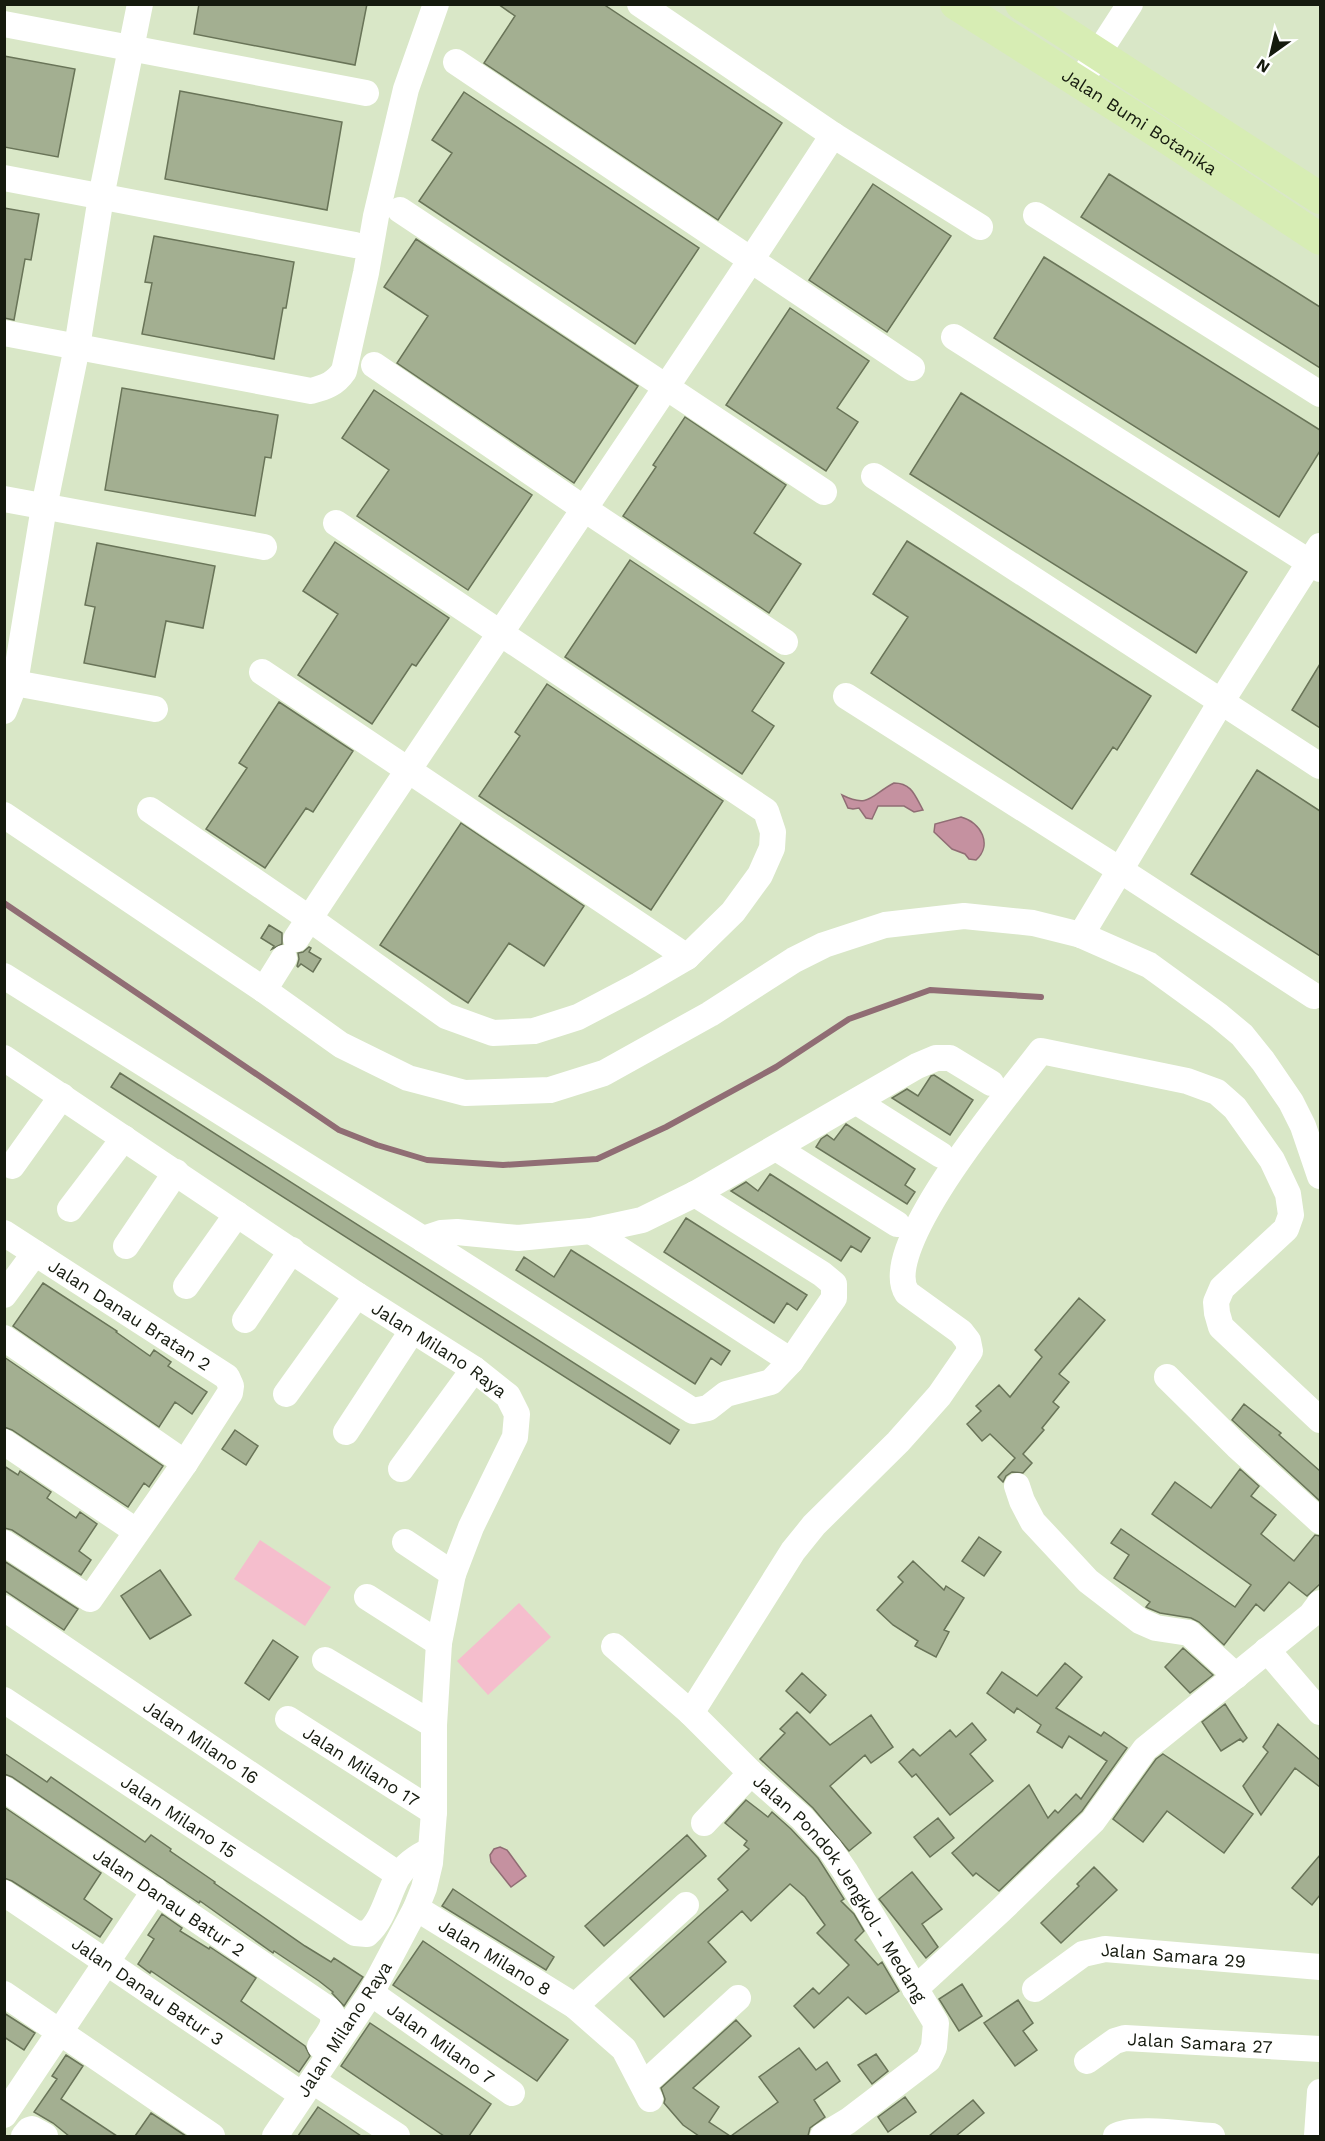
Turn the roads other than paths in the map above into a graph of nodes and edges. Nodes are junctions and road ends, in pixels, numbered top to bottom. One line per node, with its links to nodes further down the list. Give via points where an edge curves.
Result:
1 (140, 4): 8 (street)
2 (436, 4): 25 (street, via 406,89 344,371 338,380 311,391)
3 (640, 4): 13 (street)
4 (956, 4): 11 (main road, Jalan Bumi Botanika)
5 (1021, 4): 9 (main road, Jalan Bumi Botanika)
6 (1130, 4): 9 (street)
7 (4, 24): 8 (street)
8 (132, 48): 12 (street); 15 (street)
9 (1098, 54): 11 (street); 16 (main road, Jalan Bumi Botanika)
10 (456, 62): 22 (street)
11 (1079, 83): 20 (main road, Jalan Bumi Botanika)
12 (366, 93)
13 (833, 135): 19 (street); 22 (street)
14 (4, 178): 15 (street)
15 (101, 197): 21 (street); 25 (street)
16 (1320, 198)
17 (400, 210): 28 (street)
18 (1036, 215): 29 (street)
19 (980, 227)
20 (1320, 239)
21 (355, 245)
22 (751, 261): 27 (street); 28 (street)
23 (4, 333): 25 (street)
24 (954, 337): 37 (street)
25 (77, 347): 33 (street)
26 (374, 365): 34 (street)
27 (912, 368)
28 (668, 387): 31 (street); 34 (street)
29 (1320, 394)
30 (874, 476): 43 (street)
31 (824, 492)
32 (4, 499): 33 (street)
33 (44, 507): 36 (street); 41 (street)
34 (583, 508): 38 (street); 39 (street)
35 (336, 523): 38 (street)
36 (264, 547)
37 (1317, 559): 43 (street)
38 (499, 634): 47 (street); 53 (street, via 766,812 772,848 760,875 732,912)
39 (785, 642)
40 (262, 672): 47 (street)
41 (10, 682): 44 (street); 45 (street)
42 (846, 696): 50 (street)
43 (1221, 702): 46 (street); 50 (street)
44 (155, 709)
45 (4, 711)
46 (1320, 766)
47 (409, 771): 52 (street); 53 (street)
48 (150, 810): 52 (street)
49 (4, 815): 55 (street)
50 (1120, 870): 51 (street); 56 (street)
51 (1081, 935): 55 (street, via 1033,923 964,916 885,925 824,945 794,960 710,1014 604,1073 539,1091 465,1093 408,1078 340,1045); 66 (street, via 1149,965 1242,1035 1291,1102)
52 (297, 939): 53 (street, via 446,1016 493,1033 534,1031 578,1017); 55 (street)
53 (687, 957)
54 (4, 976): 73 (street)
55 (264, 990)
56 (1314, 996)
57 (5, 1058): 59 (street, Jalan Milano Raya)
58 (991, 1083): 60 (street, via 950,1058 936,1058)
59 (62, 1096): 61 (street, Jalan Milano Raya); 64 (street)
60 (857, 1102): 62 (street); 63 (street)
61 (124, 1138): 65 (street, Jalan Milano Raya); 68 (street)
62 (776, 1148): 67 (street); 70 (street)
63 (941, 1155)
64 (12, 1166)
65 (176, 1172): 69 (street, Jalan Milano Raya); 74 (street)
66 (1320, 1176)
67 (695, 1194): 71 (street, via 642,1220); 83 (street, via 834,1284 834,1298)
68 (70, 1209)
69 (237, 1214): 75 (street, Jalan Milano Raya); 77 (street)
70 (897, 1224)
71 (591, 1231): 73 (street, via 518,1238 457,1232); 83 (street)
72 (4, 1233): 76 (street, Jalan Danau Bratan 2)
73 (423, 1239): 83 (street, via 693,1411 708,1408 726,1394 771,1382)
74 (126, 1246)
75 (292, 1250): 79 (street, Jalan Milano Raya); 80 (street)
76 (35, 1253): 78 (street); 90 (street, Jalan Danau Bratan 2, via 226,1377 230,1393)
77 (186, 1286)
78 (4, 1295)
79 (357, 1295): 81 (street, Jalan Milano Raya); 86 (street)
80 (244, 1320)
81 (412, 1331): 84 (street, Jalan Milano Raya); 88 (street)
82 (4, 1338): 90 (street)
83 (791, 1361)
84 (474, 1369): 91 (street); 97 (street, Jalan Milano Raya, via 508,1396 517,1413 515,1437)
85 (1167, 1377): 93 (street)
86 (286, 1394)
87 (1320, 1420): 108 (street, via 1221,1327 1217,1313 1216,1302 1222,1288 1286,1229 1291,1215 1288,1194 1272,1160 1235,1108 1216,1092 1187,1081 1041,1051 938,1190 906,1251 902,1286 962,1332 970,1351 939,1396 898,1442 814,1525)
88 (346, 1431)
89 (4, 1442): 94 (street)
90 (184, 1462): 94 (street)
91 (401, 1470)
92 (1017, 1486): 105 (street, via 1033,1522 1088,1581 1140,1621 1189,1633)
93 (1320, 1521)
94 (136, 1531): 96 (street, via 90,1599)
95 (405, 1542): 97 (street)
96 (4, 1543)
97 (453, 1574): 101 (street, Jalan Milano Raya)
98 (367, 1597): 101 (street)
99 (1320, 1603): 103 (street, via 1311,1615)
100 (4, 1608): 116 (street, Jalan Milano 16)
101 (439, 1643): 110 (street, Jalan Milano Raya)
102 (614, 1646): 108 (street, Jalan Pondok Jengkol - Medang)
103 (1267, 1650): 105 (street); 107 (street)
104 (325, 1660): 110 (street)
105 (1236, 1676): 123 (street, via 1145,1749 1093,1821)
106 (4, 1700): 116 (street, Jalan Milano 15, via 355,1933 367,1934 376,1925)
107 (1320, 1712)
108 (691, 1713): 111 (street, Jalan Pondok Jengkol - Medang)
109 (288, 1719): 113 (street, Jalan Milano 17)
110 (434, 1725): 113 (street, Jalan Milano Raya)
111 (751, 1773): 114 (street); 123 (street, Jalan Pondok Jengkol - Medang, via 830,1849)
112 (4, 1789): 117 (street, Jalan Danau Batur 2)
113 (434, 1812): 115 (street, Jalan Milano Raya)
114 (704, 1823)
115 (431, 1850): 116 (street, via 416,1857); 120 (street, Jalan Milano Raya)
116 (399, 1875)
117 (155, 1890): 121 (street); 132 (street, Jalan Danau Batur 2, via 333,2014 333,2027)
118 (4, 1893): 121 (street, Jalan Danau Batur 3)
119 (686, 1905): 128 (street)
120 (416, 1908): 125 (street, Jalan Milano Raya); 128 (street, Jalan Milano 8)
121 (106, 1960): 129 (street); 132 (street, Jalan Danau Batur 3)
122 (1320, 1967): 124 (street, Jalan Samara 29, via 1105,1949 1083,1954)
123 (915, 1989): 136 (street, Jalan Pondok Jengkol - Medang, via 936,2023 934,2047 928,2060)
124 (1035, 1989)
125 (371, 1993): 132 (street, Jalan Milano Raya); 134 (street, Jalan Milano 7)
126 (4, 1994): 129 (street)
127 (738, 1998): 128 (street, Jalan Milano 8, via 647,2091 624,2049)
128 (575, 2006)
129 (60, 2031): 135 (street); 139 (street)
130 (1320, 2049): 131 (street, Jalan Samara 27, via 1125,2038)
131 (1087, 2061)
132 (302, 2085): 140 (street); 141 (street, Jalan Milano Raya); 142 (street, Jalan Danau Batur 3)
133 (1320, 2092): 146 (street)
134 (512, 2093)
135 (4, 2115)
136 (853, 2129): 143 (street, Jalan Pondok Jengkol - Medang)
137 (24, 2136): 138 (street, via 32,2129)
138 (45, 2136)
139 (212, 2136)
140 (260, 2136)
141 (275, 2136)
142 (397, 2136)
143 (823, 2136)
144 (1116, 2136): 145 (street, via 1136,2131)
145 (1212, 2136)
146 (1317, 2136)

